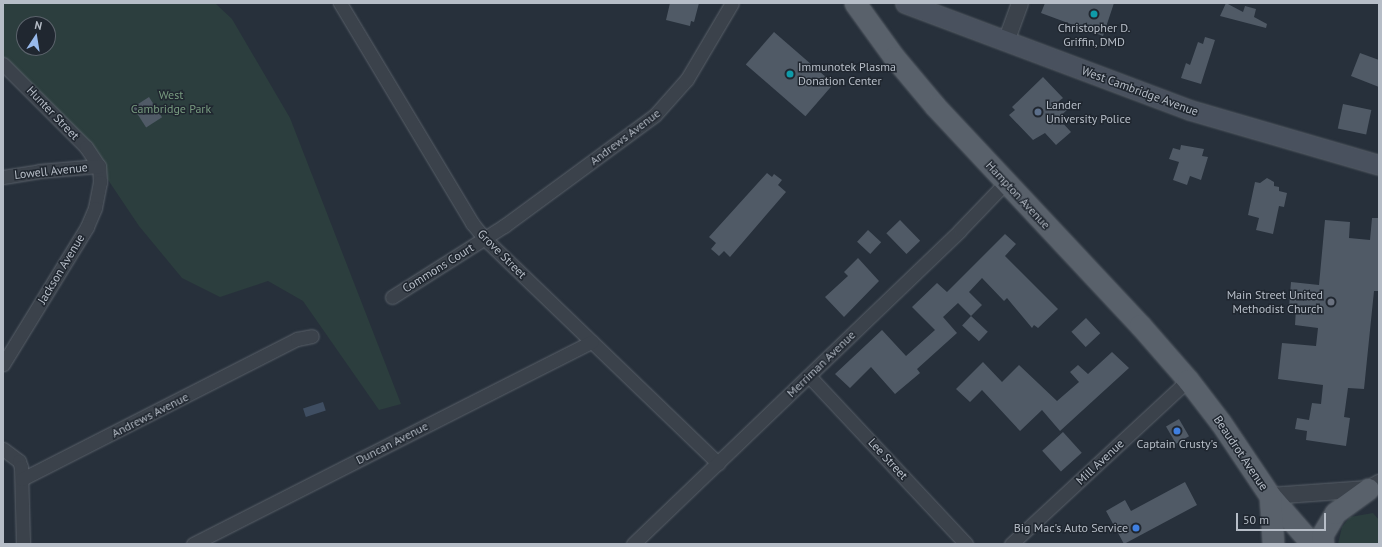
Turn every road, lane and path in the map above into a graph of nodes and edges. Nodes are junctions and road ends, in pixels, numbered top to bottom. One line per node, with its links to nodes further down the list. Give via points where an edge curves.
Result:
1 (340, 3): 12 (street, Grove Street, via 472,223)
2 (732, 3): 12 (street, Andrews Avenue, via 703,56 664,106 642,125)
3 (855, 3): 11 (main road, Hampton Avenue, via 914,82)
4 (905, 3): 6 (main road, West Cambridge Avenue)
5 (1020, 3): 6 (street)
6 (1007, 39): 8 (main road, West Cambridge Avenue, via 1195,112)
7 (3, 64): 9 (street, Hunter Street, via 86,147)
8 (1379, 165)
9 (99, 166): 10 (street, Lowell Avenue); 16 (street, Jackson Avenue, via 98,195 87,227)
10 (3, 177)
11 (1006, 182): 17 (street, Merriman Avenue, via 960,230); 18 (main road, Hampton Avenue)
12 (484, 238): 13 (street, Commons Court); 15 (street, Grove Street)
13 (392, 297)
14 (312, 336): 21 (street, Andrews Avenue, via 297,339)
15 (592, 342): 20 (street, Grove Street); 25 (street, Duncan Avenue)
16 (3, 364)
17 (808, 376): 20 (street, Merriman Avenue); 27 (street, Lee Street)
18 (1188, 380): 23 (main road, Beaudrot Avenue, via 1221,423); 28 (street, Mill Avenue)
19 (3, 449): 21 (street, via 19,461)
20 (718, 463): 26 (street, Merriman Avenue)
21 (22, 479): 24 (street)
22 (1374, 486): 23 (street, Beaudrot Avenue); 31 (main road, via 1335,512 1322,535)
23 (1270, 496): 29 (main road); 30 (main road)
24 (22, 544)
25 (193, 544)
26 (633, 544)
27 (966, 544)
28 (1011, 544)
29 (1274, 544)
30 (1312, 544)
31 (1323, 544)

